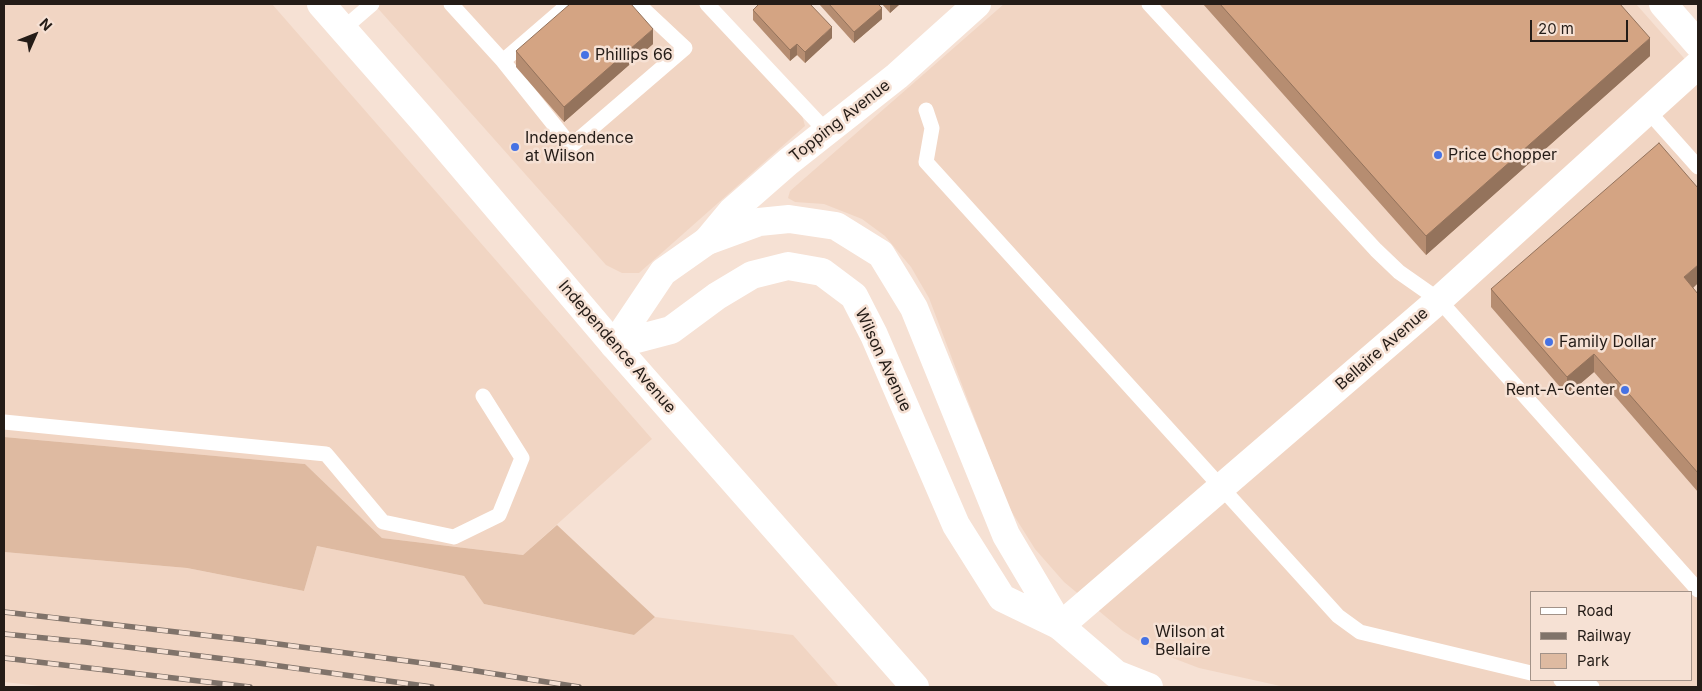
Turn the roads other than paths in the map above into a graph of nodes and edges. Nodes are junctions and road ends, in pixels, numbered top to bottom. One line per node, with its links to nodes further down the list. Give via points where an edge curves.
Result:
1 (321, 4): 10 (main road, Independence Avenue)
2 (372, 4): 10 (lane)
3 (451, 4): 12 (lane)
4 (569, 4): 12 (lane)
5 (638, 4): 12 (lane, via 685,48 572,146)
6 (707, 4): 16 (lane)
7 (977, 4): 16 (main road, Topping Avenue, via 897,76)
8 (1149, 4): 19 (lane, via 1376,250 1399,272)
9 (1663, 4): 11 (main road)
10 (343, 29): 20 (main road, Independence Avenue)
11 (1698, 44)
12 (503, 61)
13 (1698, 65): 15 (main road, Bellaire Avenue)
14 (926, 110): 23 (lane, via 932,128 926,162)
15 (1648, 112): 17 (lane); 19 (main road, Bellaire Avenue)
16 (826, 131): 18 (main road, Topping Avenue, via 732,211)
17 (1698, 167)
18 (707, 241): 20 (main road, Wilson Avenue, via 663,272); 25 (main road, Wilson Avenue, via 759,222 790,219 836,226 881,254 914,308 1006,535)
19 (1439, 300): 23 (main road, Bellaire Avenue); 24 (lane)
20 (614, 345): 25 (main road, Wilson Avenue, via 671,330 717,296 752,276 788,266 822,272 854,296 956,525 1002,598); 28 (main road, Independence Avenue)
21 (483, 396): 22 (lane, via 522,458 499,515 454,537 383,522 326,454)
22 (4, 422)
23 (1221, 487): 25 (main road, Bellaire Avenue); 26 (lane, via 1338,616 1360,632)
24 (1698, 590)
25 (1060, 626): 29 (main road, Wilson Avenue, via 1116,674)
26 (1530, 673)
27 (1565, 681): 30 (lane)
28 (916, 687)
29 (1149, 687)
30 (1592, 687)

